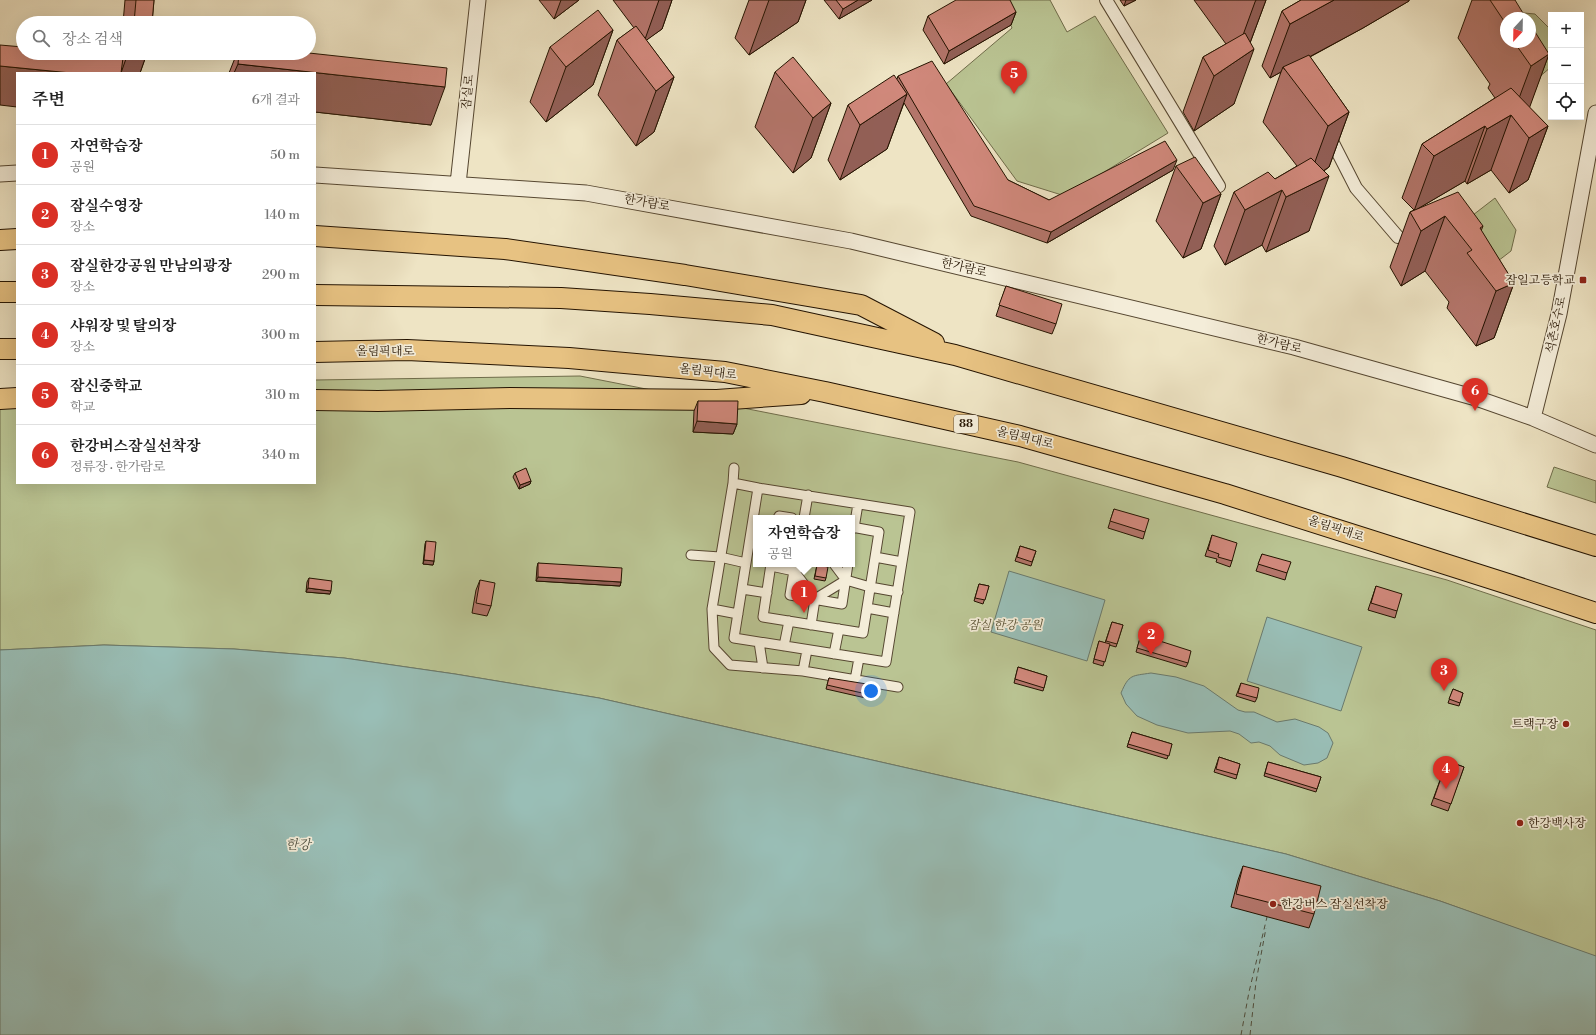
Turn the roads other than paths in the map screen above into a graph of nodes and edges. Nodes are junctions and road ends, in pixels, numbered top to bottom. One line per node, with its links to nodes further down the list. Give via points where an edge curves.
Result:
1 (478, 0): 8 (street, 잠실로)
2 (1106, 0): 9 (street)
3 (1596, 113): 25 (street, 석촌호수로, via 1559,314)
4 (1333, 143): 11 (street, via 1356,188)
5 (16, 173): 6 (street)
6 (0, 174)
7 (316, 174): 8 (street, 한가람로)
8 (458, 184): 25 (street, 한가람로, via 586,193 852,241 1294,347 1476,398)
9 (1219, 186)
10 (316, 236): 20 (highway, via 505,249 685,275 861,305)
11 (1398, 237)
12 (16, 239): 13 (highway)
13 (0, 240)
14 (0, 292): 15 (highway)
15 (16, 292)
16 (316, 295): 20 (highway, via 561,298 772,315)
17 (0, 349): 18 (highway)
18 (16, 349)
19 (316, 352): 21 (highway, 올림픽대로 / 88, via 406,350 569,358 725,372)
20 (955, 355): 37 (highway, via 1342,467)
21 (825, 392): 24 (highway, via 718,400 510,398); 57 (highway, 올림픽대로 / 88, via 1020,436 1218,492)
22 (0, 398): 23 (highway)
23 (16, 398)
24 (316, 400)
25 (1533, 418): 26 (street, 한가람로)
26 (1596, 445)
27 (734, 468): 28 (street)
28 (733, 483): 29 (street); 40 (street)
29 (758, 488): 30 (street); 32 (street)
30 (808, 495): 31 (street); 33 (street)
31 (858, 504): 34 (street); 41 (street, via 910,512)
32 (755, 515)
33 (805, 515)
34 (855, 518)
35 (855, 528): 39 (street, via 879,532)
36 (753, 538): 42 (street)
37 (1596, 546)
38 (691, 555): 40 (street)
39 (875, 557): 41 (street); 48 (street)
40 (720, 558): 42 (street); 54 (street)
41 (902, 562): 50 (street)
42 (746, 563): 49 (street)
43 (771, 567): 51 (street)
44 (836, 567): 47 (street)
45 (848, 567): 47 (street)
46 (794, 568): 52 (street); 52 (street, via 790,595)
47 (846, 580): 48 (street); 52 (street); 52 (street, via 842,604)
48 (870, 587): 50 (street); 53 (street)
49 (742, 588): 51 (street); 55 (street)
50 (898, 592): 56 (street)
51 (767, 593): 58 (street, via 763,617)
52 (816, 599): 59 (street)
53 (867, 608): 56 (street); 60 (street, via 863,633)
54 (712, 609): 55 (street); 66 (street, via 714,648 730,664)
55 (738, 614): 61 (street, via 734,638)
56 (894, 614): 65 (street, via 886,662)
57 (1596, 614)
58 (789, 621): 59 (street); 62 (street)
59 (811, 625): 60 (street)
60 (839, 629): 64 (street)
61 (759, 642): 62 (street); 66 (street)
62 (784, 646): 63 (street)
63 (807, 650): 64 (street); 67 (street)
64 (834, 654): 65 (street)
65 (859, 658): 68 (street)
66 (763, 668): 67 (street)
67 (803, 671): 68 (street)
68 (855, 680): 69 (street)
69 (898, 687)

